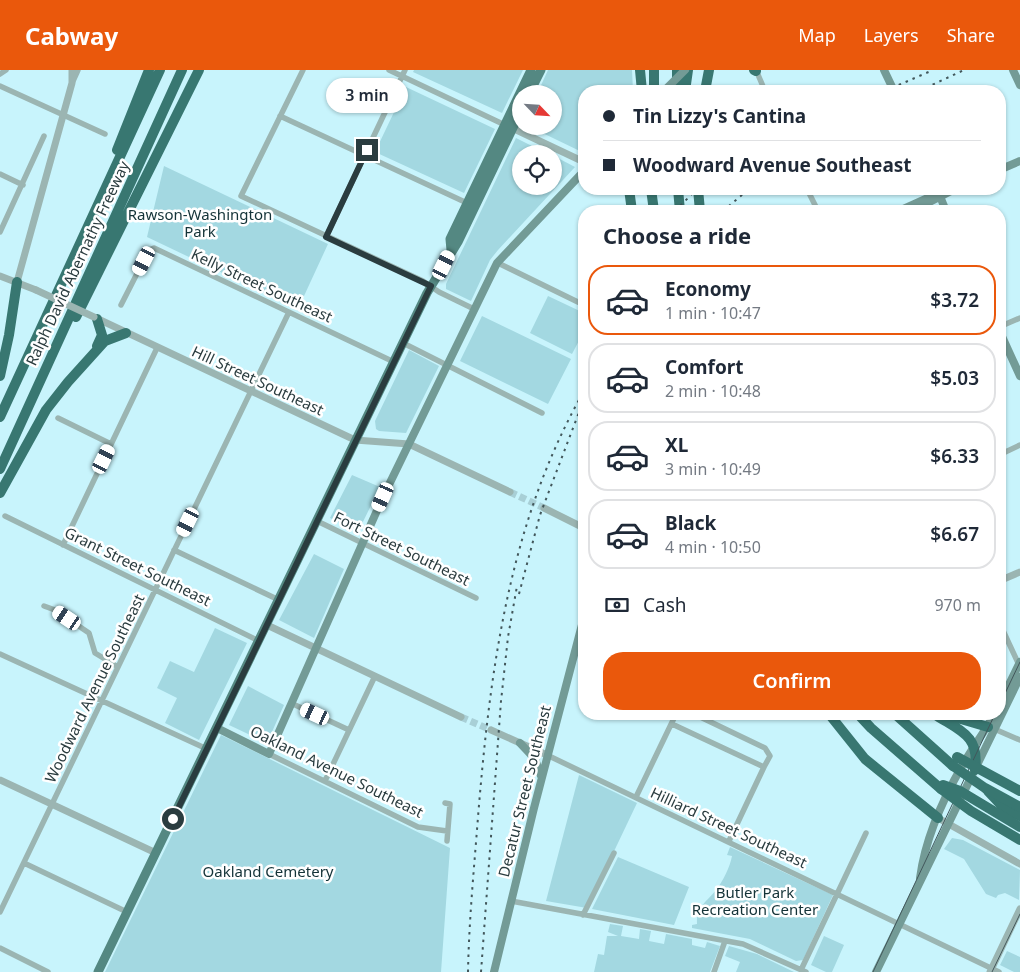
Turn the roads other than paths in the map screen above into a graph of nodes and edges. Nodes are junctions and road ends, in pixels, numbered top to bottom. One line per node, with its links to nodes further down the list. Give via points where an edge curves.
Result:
1 (6, 70): 21 (street)
2 (72, 70): 22 (street)
3 (78, 70): 22 (street)
4 (149, 70): 49 (highway)
5 (160, 70): 49 (highway, Ralph David Abernathy Freeway)
6 (183, 70): 80 (highway, Ralph David Abernathy Freeway)
7 (200, 70): 80 (highway)
8 (303, 70): 35 (street)
9 (389, 70): 20 (street)
10 (531, 70): 37 (main road)
11 (541, 70): 23 (main road)
12 (640, 70): 24 (highway)
13 (654, 70): 25 (highway)
14 (677, 70): 27 (highway)
15 (687, 70): 26 (main road, bridge); 28 (highway)
16 (755, 70): 30 (street)
17 (884, 70): 31 (main road)
18 (1013, 70): 32 (main road)
19 (709, 71): 29 (highway)
20 (403, 73): 37 (street); 40 (street)
21 (0, 74)
22 (72, 83): 34 (street)
23 (534, 85)
24 (641, 85)
25 (654, 85)
26 (671, 85)
27 (677, 85)
28 (686, 85)
29 (706, 85)
30 (762, 85)
31 (891, 85)
32 (1020, 85)
33 (0, 86): 34 (street)
34 (63, 115): 38 (street); 58 (street)
35 (280, 116): 40 (street); 54 (street, via 241,196)
36 (512, 122): 37 (main road)
37 (509, 126): 41 (street); 50 (main road); 55 (main road, via 458,242)
38 (105, 134)
39 (44, 136): 46 (street)
40 (364, 156): 50 (street); 54 (street)
41 (578, 159)
42 (1020, 161): 43 (main road)
43 (1006, 167)
44 (0, 174): 46 (street)
45 (578, 177): 56 (main road)
46 (22, 185): 53 (street)
47 (933, 195): 51 (main road)
48 (936, 195): 52 (main road)
49 (98, 202): 78 (highway, Ralph David Abernathy Freeway)
50 (467, 203): 55 (main road, via 450,239)
51 (912, 205)
52 (925, 205)
53 (0, 232)
54 (326, 237): 59 (street)
55 (451, 250): 59 (main road)
56 (498, 263): 60 (street); 62 (main road)
57 (0, 276): 58 (street, Hill Street Southeast)
58 (16, 282): 64 (street, Hill Street Southeast, bridge); 74 (highway)
59 (431, 286): 62 (street); 68 (main road)
60 (578, 302)
61 (121, 305): 63 (street, Kelly Street Southeast, via 149,250 154,248)
62 (474, 309): 73 (main road)
63 (289, 312): 72 (street, Kelly Street Southeast); 76 (street, Woodward Avenue Southeast)
64 (96, 318): 67 (street, Hill Street Southeast); 71 (highway, via 102,335)
65 (1020, 318): 66 (street)
66 (1006, 325)
67 (126, 333): 70 (street, Hill Street Southeast); 71 (highway, via 110,338)
68 (402, 343): 72 (main road); 73 (street)
69 (1006, 344): 75 (main road)
70 (158, 348): 76 (street, Hill Street Southeast); 82 (street)
71 (95, 351): 88 (highway, via 46,410)
72 (394, 362): 81 (main road)
73 (447, 366): 77 (street); 83 (main road)
74 (0, 376)
75 (1020, 376)
76 (250, 392): 81 (street, Hill Street Southeast); 95 (street, Woodward Avenue Southeast)
77 (542, 413)
78 (0, 417)
79 (58, 418): 82 (street)
80 (19, 426): 86 (highway, Ralph David Abernathy Freeway)
81 (355, 440): 83 (street, Hill Street Southeast); 91 (main road)
82 (111, 444): 93 (street)
83 (409, 444): 87 (street, Hill Street Southeast); 94 (main road)
84 (1020, 445): 85 (street)
85 (1006, 452)
86 (0, 469)
87 (510, 492)
88 (0, 493)
89 (544, 508): 92 (street)
90 (5, 516): 93 (street, Grant Street Southeast)
91 (317, 521): 94 (street, Fort Street Southeast); 100 (main road)
92 (578, 525)
93 (63, 544): 98 (street, Grant Street Southeast)
94 (362, 544): 99 (street, Fort Street Southeast); 106 (main road)
95 (174, 550): 98 (street, Woodward Avenue Southeast); 100 (street)
96 (1020, 572): 97 (street)
97 (1006, 578)
98 (155, 590): 105 (street, Grant Street Southeast); 109 (street, Woodward Avenue Southeast)
99 (476, 598)
100 (279, 600): 102 (main road)
101 (44, 606): 109 (street, via 89,633 96,653)
102 (267, 625): 105 (main road); 106 (street)
103 (1006, 637): 108 (street)
104 (578, 639): 136 (main road, Decatur Street Southeast)
105 (259, 641): 127 (main road)
106 (317, 648): 110 (street); 115 (main road)
107 (0, 654): 113 (street)
108 (1019, 665): 112 (main road)
109 (118, 667): 113 (street, Woodward Avenue Southeast)
110 (375, 676): 116 (street); 129 (street)
111 (1020, 677): 114 (main road)
112 (1006, 691)
113 (102, 701): 134 (street); 147 (street, Woodward Avenue Southeast)
114 (1006, 702)
115 (293, 704): 129 (street); 135 (main road)
116 (461, 717)
117 (674, 720): 126 (street)
118 (707, 720): 138 (street, via 766,748 770,756)
119 (834, 720): 151 (highway, via 865,759)
120 (864, 720): 143 (highway, via 932,782)
121 (902, 720): 137 (highway, via 930,746)
122 (943, 720): 133 (highway, via 971,738)
123 (965, 720): 128 (highway)
124 (993, 720): 128 (main road)
125 (996, 720): 128 (main road)
126 (672, 724): 138 (street); 146 (street)
127 (217, 728): 134 (main road); 135 (main road, Oakland Avenue Southeast)
128 (992, 728): 131 (street); 133 (main road); 139 (main road)
129 (349, 730): 142 (street)
130 (491, 730): 132 (street)
131 (1020, 740)
132 (520, 743): 136 (street); 140 (main road, via 535,760)
133 (975, 746): 139 (highway); 151 (main road, via 961,767)
134 (207, 749): 159 (main road)
135 (270, 754): 142 (street, Oakland Avenue Southeast)
136 (547, 755): 140 (main road, Decatur Street Southeast); 146 (street, Hilliard Street Southeast)
137 (955, 761): 144 (highway, bridge); 145 (highway, bridge)
138 (764, 768): 158 (street)
139 (975, 770): 152 (main road)
140 (542, 778): 165 (main road, Decatur Street Southeast)
141 (0, 780): 147 (street)
142 (325, 781): 154 (street, Oakland Avenue Southeast, via 418,827)
143 (942, 787): 153 (highway, bridge, via 960,791); 156 (highway, bridge, via 971,811)
144 (985, 788): 149 (highway, bridge); 150 (highway, via 1004,808)
145 (1020, 791)
146 (636, 797): 158 (street, Hilliard Street Southeast)
147 (52, 803): 159 (street); 161 (street, Woodward Avenue Southeast)
148 (445, 803): 154 (street, via 450,804)
149 (1020, 807)
150 (1020, 816)
151 (938, 818): 152 (street); 163 (main road)
152 (948, 824): 162 (street); 163 (main road)
153 (1020, 827)
154 (447, 831): 157 (street)
155 (866, 833): 164 (street)
156 (1020, 840)
157 (447, 841)
158 (729, 841): 164 (street, Hilliard Street Southeast)
159 (156, 852): 168 (main road)
160 (614, 853): 169 (street)
161 (24, 863): 167 (street, Woodward Avenue Southeast); 168 (street)
162 (1020, 864)
163 (919, 880): 170 (main road)
164 (837, 894): 170 (street, Hilliard Street Southeast); 173 (street)
165 (511, 901): 169 (street); 177 (main road, Decatur Street Southeast)
166 (1020, 909): 174 (street)
167 (0, 912)
168 (127, 912): 176 (main road)
169 (584, 915): 171 (street)
170 (898, 924): 174 (street, Hilliard Street Southeast); 179 (main road)
171 (725, 941): 173 (street, via 753,947); 178 (street)
172 (0, 948): 175 (street)
173 (803, 971)
174 (993, 971)
175 (48, 972)
176 (98, 972)
177 (494, 972)
178 (714, 972)
179 (876, 972)

